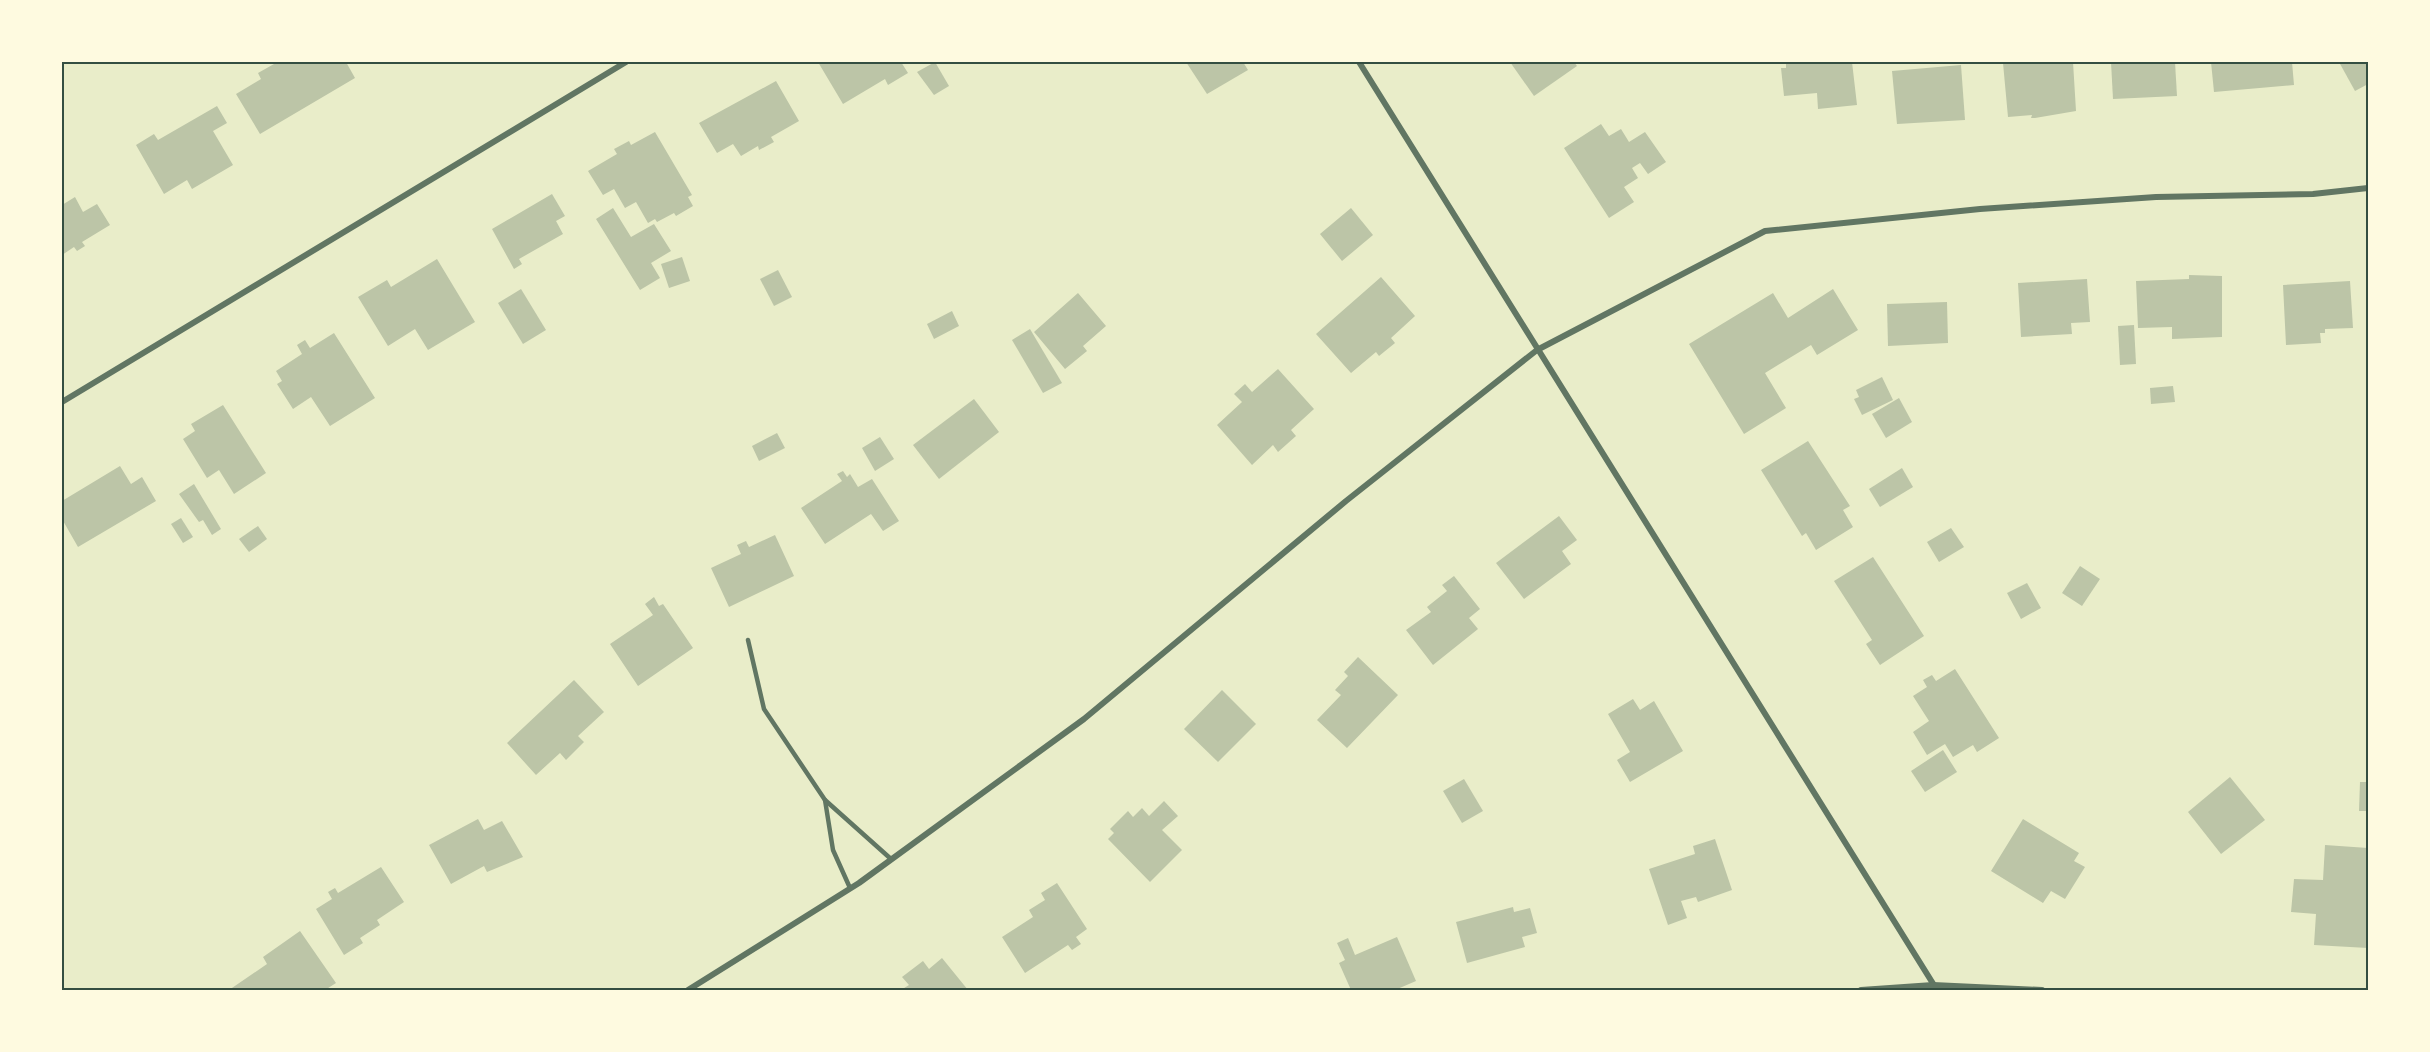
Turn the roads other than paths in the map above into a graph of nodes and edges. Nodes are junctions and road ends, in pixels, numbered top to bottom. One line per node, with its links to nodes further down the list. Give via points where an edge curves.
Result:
1 (626, 62): 5 (street)
2 (1359, 62): 4 (street)
3 (2368, 188): 4 (street, via 2313,194 2156,197 1980,209 1765,231)
4 (1537, 350): 8 (street, via 1346,501 1084,719); 10 (street)
5 (62, 402)
6 (748, 640): 7 (lane, via 764,709)
7 (825, 800): 8 (lane); 9 (lane, via 833,850)
8 (891, 859): 9 (street)
9 (850, 888): 11 (street)
10 (1935, 988): 12 (street); 13 (street)
11 (687, 990)
12 (1861, 990)
13 (2042, 990)

